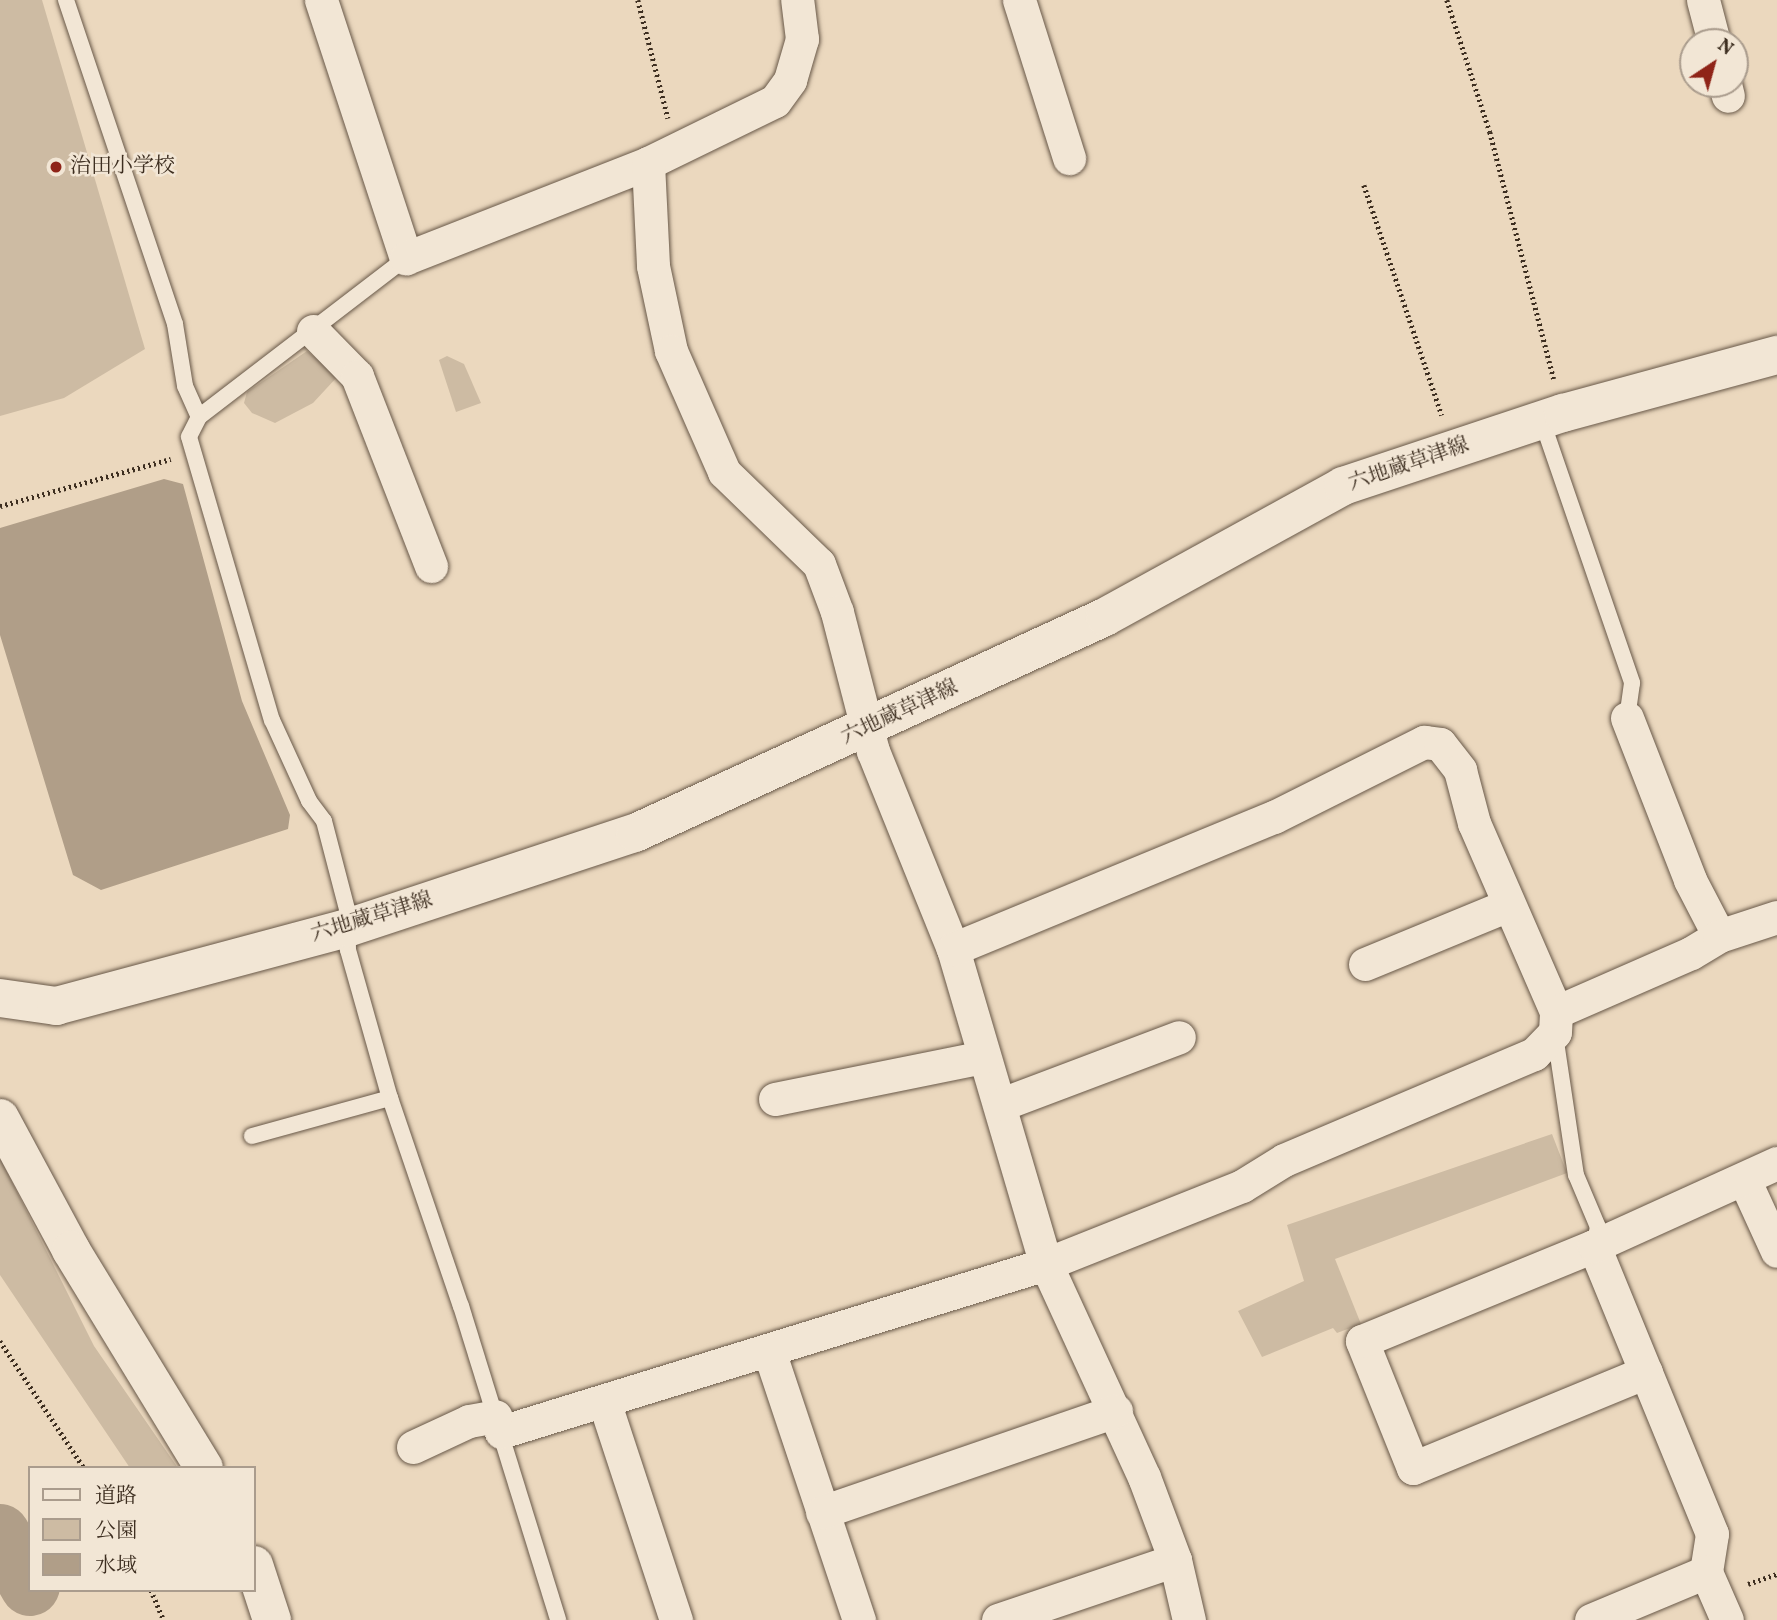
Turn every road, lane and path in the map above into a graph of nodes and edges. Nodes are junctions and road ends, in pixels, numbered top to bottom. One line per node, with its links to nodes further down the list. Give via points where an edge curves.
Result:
1 (66, 0): 16 (lane, via 175,324 185,386)
2 (321, 0): 12 (street)
3 (638, 0): 9 (path, via 660,76)
4 (797, 0): 9 (street, via 802,39 790,80 775,101)
5 (1019, 0): 10 (street)
6 (1447, 0): 15 (path, via 1490,132)
7 (1703, 0): 8 (street)
8 (1710, 28)
9 (659, 157): 12 (street); 22 (street, via 653,266 671,351 724,472 819,564 837,612)
10 (1069, 158)
11 (1364, 184): 17 (path)
12 (406, 257): 13 (lane)
13 (313, 331): 16 (lane); 20 (street, via 357,376)
14 (1777, 355): 15 (main road, 六地蔵草津線)
15 (1553, 417): 17 (main road, 六地蔵草津線); 21 (lane, via 1632,683)
16 (199, 418): 18 (lane, via 189,437)
17 (1453, 449): 22 (main road, 六地蔵草津線, via 1343,486 1105,617)
18 (192, 454): 19 (path); 25 (lane, via 272,720 309,801 324,821 347,909)
19 (0, 506)
20 (432, 566)
21 (1626, 718): 26 (street, via 1690,880)
22 (866, 730): 25 (main road, 六地蔵草津線, via 635,833); 27 (street)
23 (1508, 905): 27 (street, via 1474,823 1460,770 1440,744 1424,742 1275,817); 28 (street); 30 (street)
24 (1777, 917): 26 (street)
25 (347, 928): 29 (main road, 六地蔵草津線, via 56,1006); 33 (lane, via 348,950)
26 (1719, 936): 30 (street)
27 (953, 949): 32 (street)
28 (1365, 964)
29 (0, 998)
30 (1555, 1022): 40 (lane, via 1576,1175 1598,1227); 42 (street, via 1534,1054 1284,1160 1242,1186)
31 (1179, 1037): 35 (street)
32 (984, 1057): 34 (street); 35 (street)
33 (390, 1098): 37 (lane); 48 (lane)
34 (775, 1099)
35 (1002, 1104): 42 (street)
36 (0, 1118): 51 (main road, via 71,1250)
37 (252, 1136)
38 (1777, 1163): 39 (street)
39 (1744, 1178): 40 (street); 41 (street)
40 (1594, 1246): 45 (street); 45 (street, via 1362,1341 1413,1468)
41 (1777, 1251)
42 (1046, 1264): 44 (street); 47 (street)
43 (0, 1341): 50 (path)
44 (769, 1351): 46 (street); 52 (street)
45 (1646, 1372): 55 (street, via 1712,1534)
46 (604, 1401): 48 (street); 60 (street)
47 (1116, 1411): 52 (street); 53 (street)
48 (499, 1424): 49 (street, via 470,1421); 59 (lane)
49 (413, 1447)
50 (83, 1466)
51 (203, 1466)
52 (822, 1512): 61 (street)
53 (1175, 1560): 62 (street); 63 (street)
54 (256, 1571): 58 (main road)
55 (1706, 1572): 64 (street); 65 (street)
56 (152, 1592): 57 (path)
57 (164, 1620)
58 (272, 1620)
59 (558, 1620)
60 (676, 1620)
61 (859, 1620)
62 (998, 1620)
63 (1189, 1620)
64 (1591, 1620)
65 (1727, 1620)

